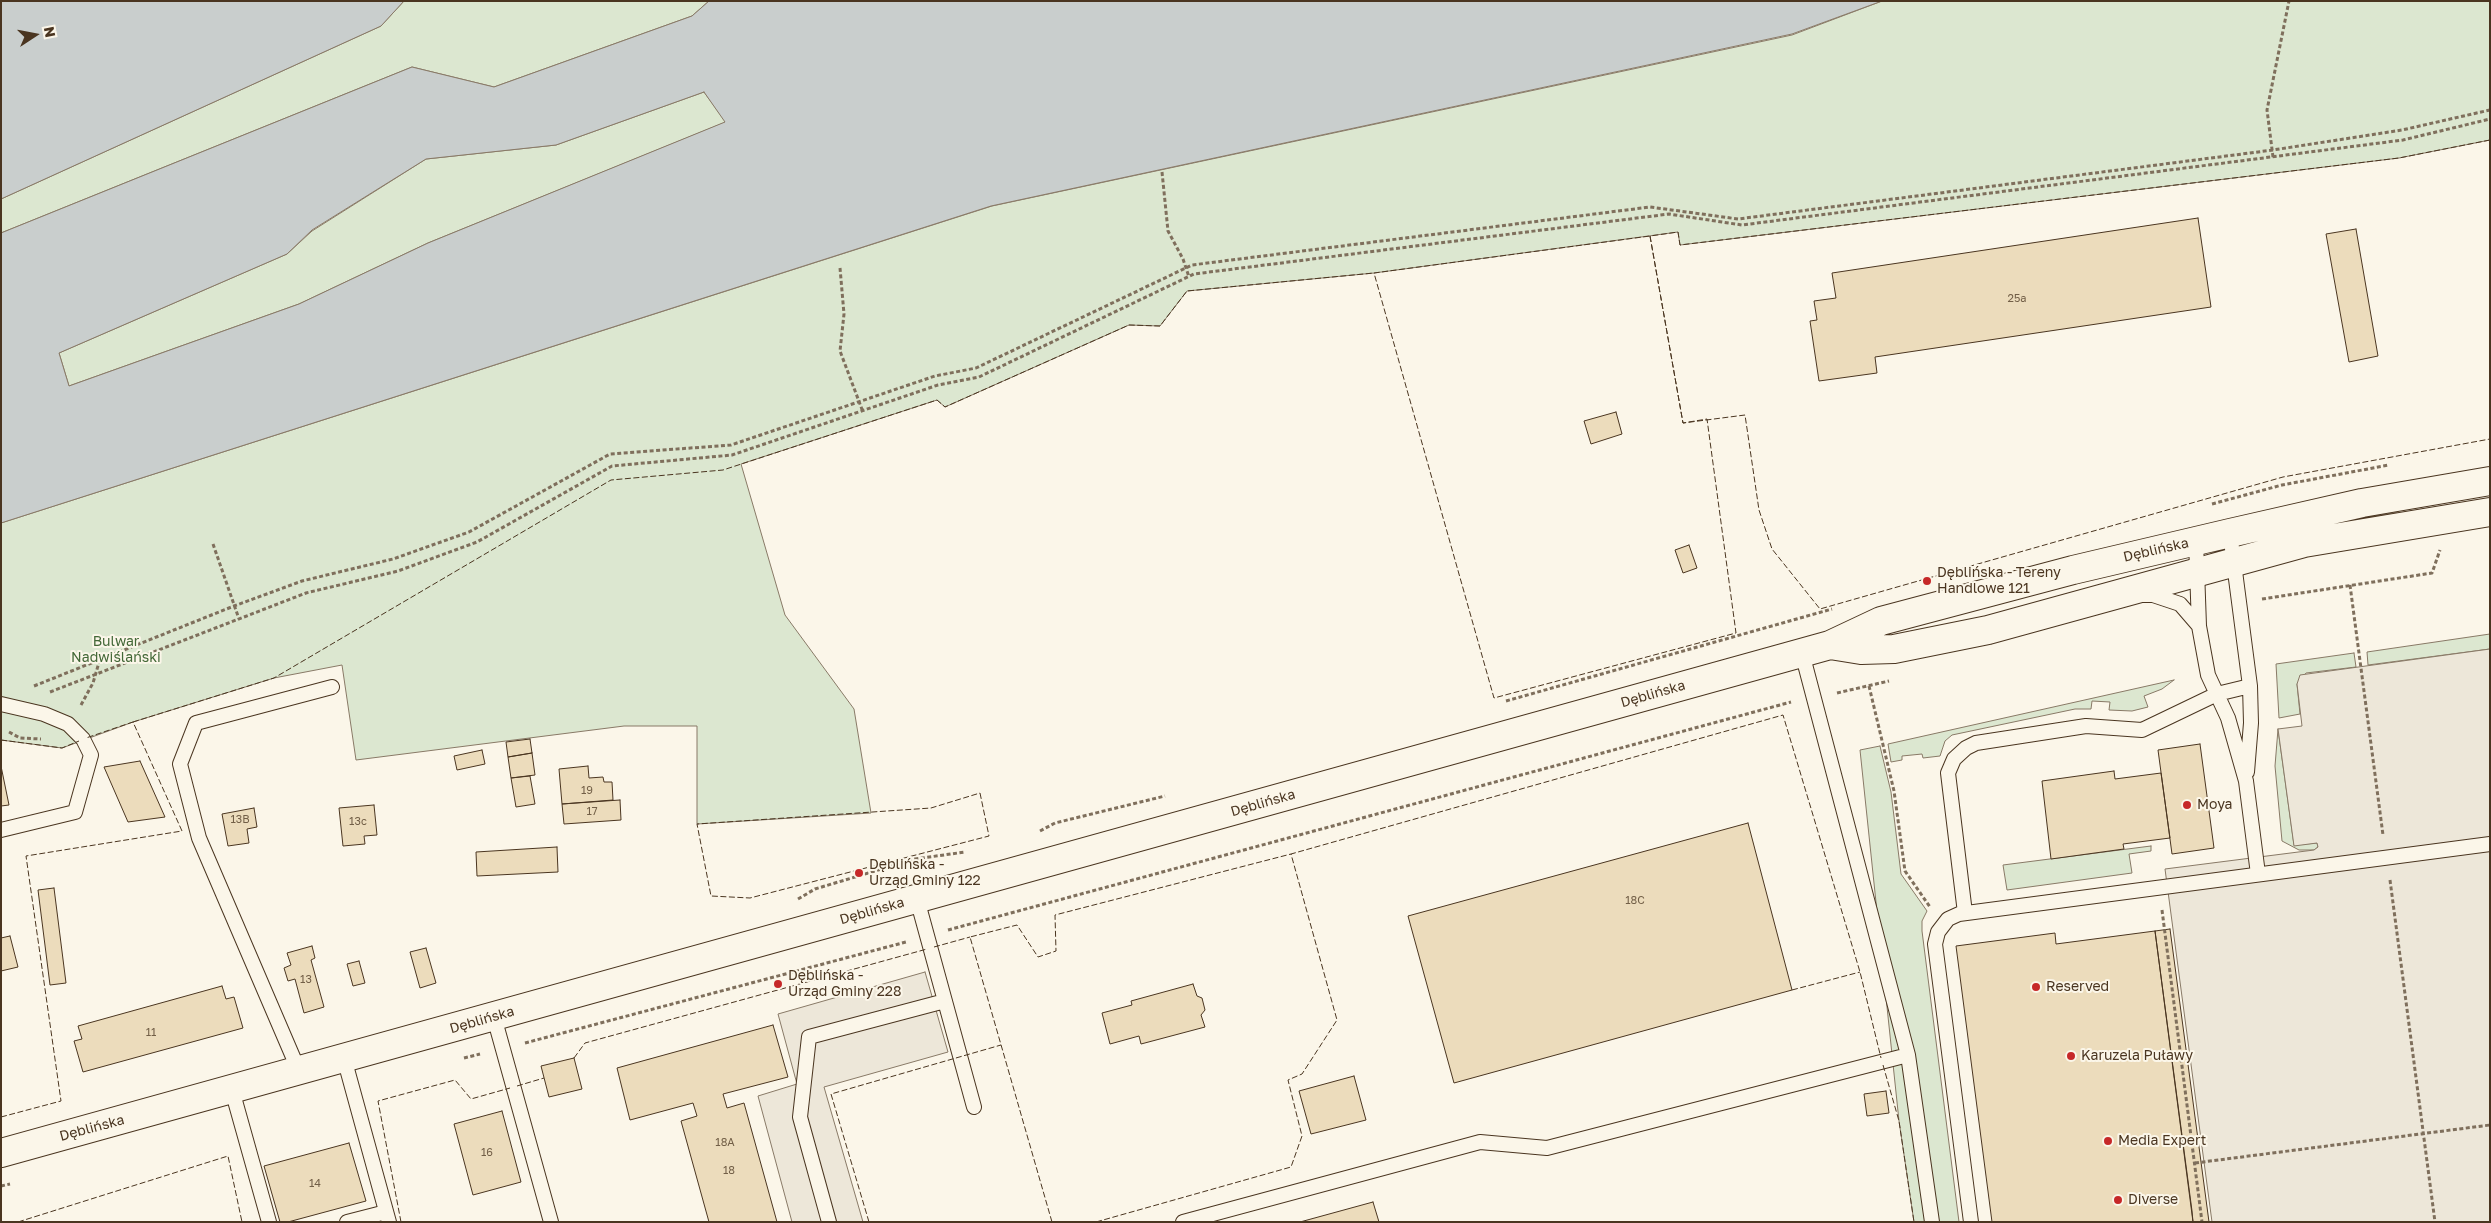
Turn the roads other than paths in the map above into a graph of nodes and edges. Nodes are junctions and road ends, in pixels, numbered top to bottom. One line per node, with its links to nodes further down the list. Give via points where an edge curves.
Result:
1 (2490, 481): 3 (main road, Dęblińska, via 2362,504)
2 (2490, 512): 5 (main road, Dęblińska, via 2304,543)
3 (2230, 533): 4 (main road, Dęblińska); 5 (lane)
4 (2196, 541): 6 (lane); 9 (main road, Dęblińska, via 1880,621)
5 (2234, 563): 6 (main road, Dęblińska); 11 (lane)
6 (2198, 573): 7 (main road, Dęblińska); 8 (lane)
7 (2121, 594): 8 (lane, via 2153,596 2180,604); 9 (main road, Dęblińska, via 1988,630 1894,649 1860,650)
8 (2199, 626): 13 (lane, via 2208,675)
9 (1830, 645): 10 (main road, Dęblińska)
10 (1802, 653): 19 (main road, Dęblińska); 23 (lane)
11 (2250, 686): 13 (lane); 15 (lane, via 2251,722)
12 (332, 687): 25 (lane, via 196,723 180,764 199,838)
13 (2217, 694): 15 (lane, via 2228,718); 20 (lane, via 2142,730 2086,726 1976,743 1966,748 1954,759 1948,773)
14 (1, 704): 16 (lane, via 44,714 68,724 83,739 91,754 75,812)
15 (2246, 781): 18 (lane)
16 (1, 830)
17 (2490, 844): 18 (lane)
18 (2258, 874): 20 (lane)
19 (917, 899): 21 (lane); 22 (main road, Dęblińska)
20 (1965, 913): 36 (lane, via 1948,919 1942,925 1935,944)
21 (945, 1001): 27 (lane); 33 (lane, via 809,1037 800,1117)
22 (494, 1017): 24 (main road, Dęblińska); 32 (lane)
23 (1908, 1055): 34 (lane, via 1546,1148 1480,1142); 35 (lane)
24 (344, 1058): 25 (main road, Dęblińska); 29 (lane)
25 (299, 1071): 26 (main road, Dęblińska)
26 (232, 1090): 28 (main road, Dęblińska); 30 (lane)
27 (974, 1108)
28 (1, 1153)
29 (387, 1217): 31 (lane)
30 (269, 1222)
31 (347, 1222)
32 (551, 1222)
33 (829, 1222)
34 (1183, 1222)
35 (1932, 1222)
36 (1971, 1222)

